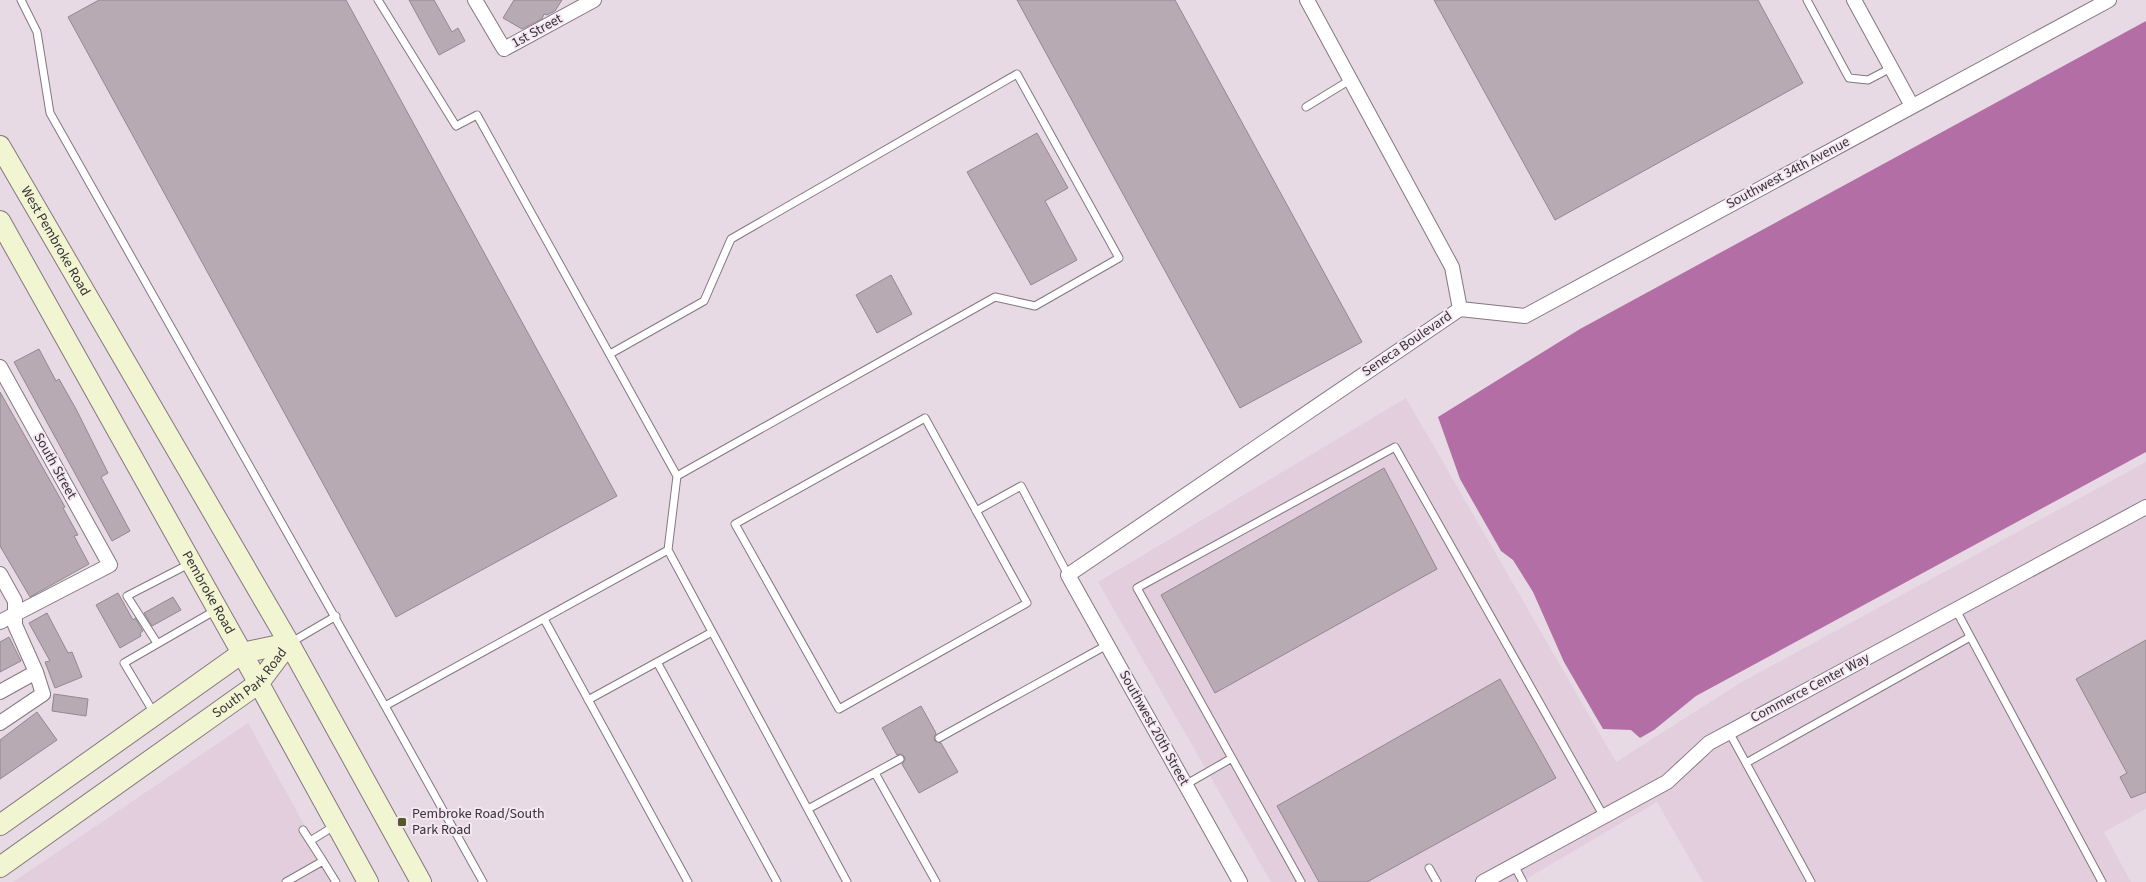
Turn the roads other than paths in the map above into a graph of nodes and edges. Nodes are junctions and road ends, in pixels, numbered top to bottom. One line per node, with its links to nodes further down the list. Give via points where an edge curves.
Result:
1 (21, 0): 28 (lane, via 37,32 50,114)
2 (378, 0): 16 (lane, via 456,126 477,115)
3 (475, 0): 4 (street, 1st Street, via 504,49)
4 (594, 0)
5 (1308, 0): 10 (street, Seneca Boulevard)
6 (1807, 0): 9 (lane, via 1849,78 1868,80)
7 (1854, 0): 9 (street)
8 (2109, 0): 11 (street, Southwest 34th Avenue)
9 (1891, 68): 11 (street)
10 (1350, 80): 12 (lane); 15 (street, Seneca Boulevard, via 1452,267)
11 (1912, 106): 15 (street, Southwest 34th Avenue, via 1524,316)
12 (1306, 107)
13 (0, 146): 34 (main road, West Pembroke Road)
14 (0, 222): 22 (main road, Pembroke Road)
15 (1460, 308): 24 (street, Seneca Boulevard)
16 (610, 354): 18 (lane); 18 (lane, via 704,301 731,238 1017,74 1119,258 1035,306 995,297)
17 (0, 367): 27 (street, South Street, via 110,564)
18 (677, 476): 21 (lane)
19 (2146, 507): 26 (street, Commerce Center Way)
20 (976, 511): 20 (lane, via 925,418 735,524 839,709 1027,603); 24 (lane, via 1021,486)
21 (668, 550): 29 (lane); 31 (lane)
22 (192, 563): 25 (main road, Pembroke Road); 33 (lane, via 128,596)
23 (0, 574): 27 (street, via 15,601)
24 (1068, 575): 35 (street, Southwest 20th Street)
25 (217, 609): 33 (lane); 36 (main road, Pembroke Road)
26 (1956, 610): 32 (lane); 45 (street, Commerce Center Way)
27 (15, 614): 30 (street); 38 (street, via 15,625)
28 (336, 616): 34 (lane); 42 (lane)
29 (544, 619): 41 (lane); 42 (lane)
30 (0, 622)
31 (712, 632): 37 (lane); 52 (lane)
32 (1970, 637): 49 (lane); 77 (lane)
33 (157, 643): 43 (lane, via 124,663)
34 (289, 643): 36 (main road, South Park Road); 39 (main road, South Park Road); 65 (main road)
35 (1107, 645): 46 (lane); 51 (street, Southwest 20th Street)
36 (242, 653): 39 (main road, Pembroke Road); 43 (main road, South Park Road)
37 (658, 662): 41 (lane); 68 (lane)
38 (36, 672): 40 (street); 44 (street, via 44,694)
39 (258, 683): 55 (main road, Pembroke Road); 60 (main road, South Park Road)
40 (0, 692)
41 (588, 700): 67 (lane)
42 (385, 706): 66 (lane)
43 (155, 715): 54 (main road, South Park Road)
44 (0, 723)
45 (1729, 732): 49 (lane); 53 (street, Commerce Center Way, via 1709,743 1667,782)
46 (939, 738)
47 (1232, 758): 51 (lane); 53 (lane, via 1137,588 1395,448); 72 (lane)
48 (900, 760): 50 (lane)
49 (1746, 763): 76 (lane)
50 (875, 773): 52 (lane); 70 (lane)
51 (1186, 785): 71 (street, Southwest 20th Street)
52 (808, 809): 69 (lane)
53 (1604, 815): 59 (street, Commerce Center Way)
54 (0, 825)
55 (337, 825): 57 (lane); 64 (main road, Pembroke Road)
56 (303, 830): 57 (lane)
57 (310, 840): 58 (lane)
58 (322, 861): 62 (lane); 63 (lane)
59 (1514, 865): 74 (street, Commerce Center Way); 75 (lane)
60 (0, 867)
61 (1429, 868): 73 (lane)
62 (286, 882)
63 (336, 882)
64 (368, 882)
65 (421, 882)
66 (483, 882)
67 (688, 882)
68 (777, 882)
69 (847, 882)
70 (936, 882)
71 (1240, 882)
72 (1301, 882)
73 (1437, 882)
74 (1483, 882)
75 (1523, 882)
76 (1811, 882)
77 (2102, 882)

